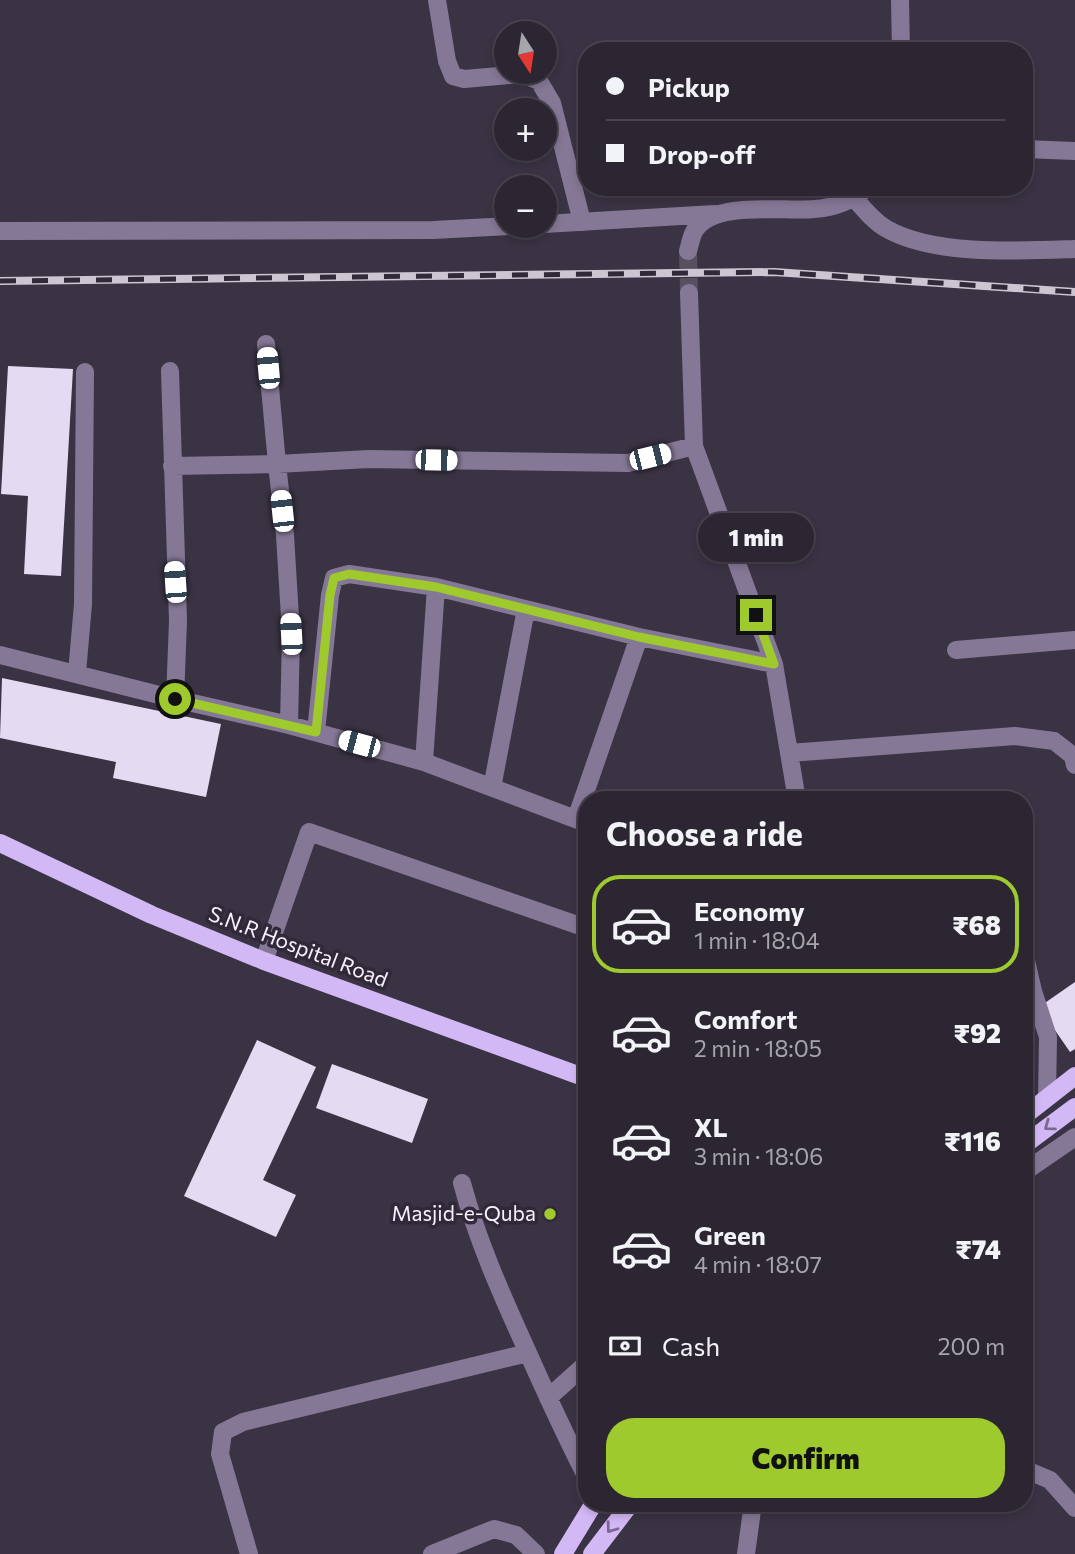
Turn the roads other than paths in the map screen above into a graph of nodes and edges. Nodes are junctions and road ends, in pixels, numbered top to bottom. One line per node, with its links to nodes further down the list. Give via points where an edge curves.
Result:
1 (437, 0): 9 (street, via 453,76 522,74 539,81 552,103)
2 (900, 0): 3 (street)
3 (901, 42)
4 (1033, 149): 5 (street)
5 (1075, 151)
6 (859, 196): 7 (street)
7 (855, 200): 8 (street, via 816,209); 13 (street, via 884,228 915,242 961,248)
8 (715, 214): 9 (street); 14 (street, via 695,229)
9 (582, 222): 10 (street)
10 (557, 223)
11 (494, 227): 12 (street)
12 (0, 231)
13 (1075, 249)
14 (688, 251)
15 (689, 293): 19 (street)
16 (266, 344): 20 (street)
17 (170, 371): 21 (street)
18 (85, 372): 29 (street, via 83,604)
19 (694, 446): 20 (street, via 628,463 369,459); 28 (street)
20 (277, 464): 21 (street); 31 (street, via 291,634)
21 (172, 466): 30 (street, via 178,621)
22 (436, 587): 23 (street); 32 (street, via 349,574 334,578); 34 (street)
23 (526, 609): 24 (street); 36 (street)
24 (639, 637): 28 (street); 37 (street)
25 (1075, 640): 26 (street)
26 (956, 650)
27 (0, 655): 29 (street)
28 (774, 664): 33 (street)
29 (77, 673): 30 (street)
30 (175, 699): 31 (street)
31 (289, 725): 32 (street)
32 (316, 732): 34 (street)
33 (789, 753): 35 (street, via 1016,736 1054,741 1073,756); 38 (street)
34 (424, 762): 36 (street)
35 (1075, 765)
36 (492, 788): 39 (street)
37 (590, 791)
38 (795, 791)
39 (578, 820)
40 (0, 843): 42 (main road, S.N.R Hospital Road, via 152,915)
41 (578, 925): 42 (street, via 309,832)
42 (264, 961): 44 (main road, S.N.R Hospital Road)
43 (1033, 991): 46 (street, via 1048,1037)
44 (578, 1075)
45 (1075, 1076): 46 (main road)
46 (1047, 1096): 48 (main road)
47 (1075, 1107): 50 (main road, one-way to 50)
48 (1033, 1108)
49 (1075, 1137): 51 (street)
50 (1033, 1138)
51 (1033, 1166)
52 (462, 1183): 53 (street, via 474,1226)
53 (528, 1353): 55 (street); 62 (street, via 243,1422 223,1432 220,1454)
54 (578, 1371): 55 (street)
55 (548, 1398): 56 (street)
56 (578, 1460)
57 (1033, 1473): 58 (street, via 1051,1480)
58 (1075, 1508)
59 (589, 1512): 65 (main road)
60 (624, 1512): 66 (main road, one-way to 66)
61 (752, 1512): 67 (street)
62 (249, 1554)
63 (432, 1554): 64 (street, via 494,1529 516,1535)
64 (536, 1554)
65 (563, 1554)
66 (592, 1554)
67 (746, 1554)

